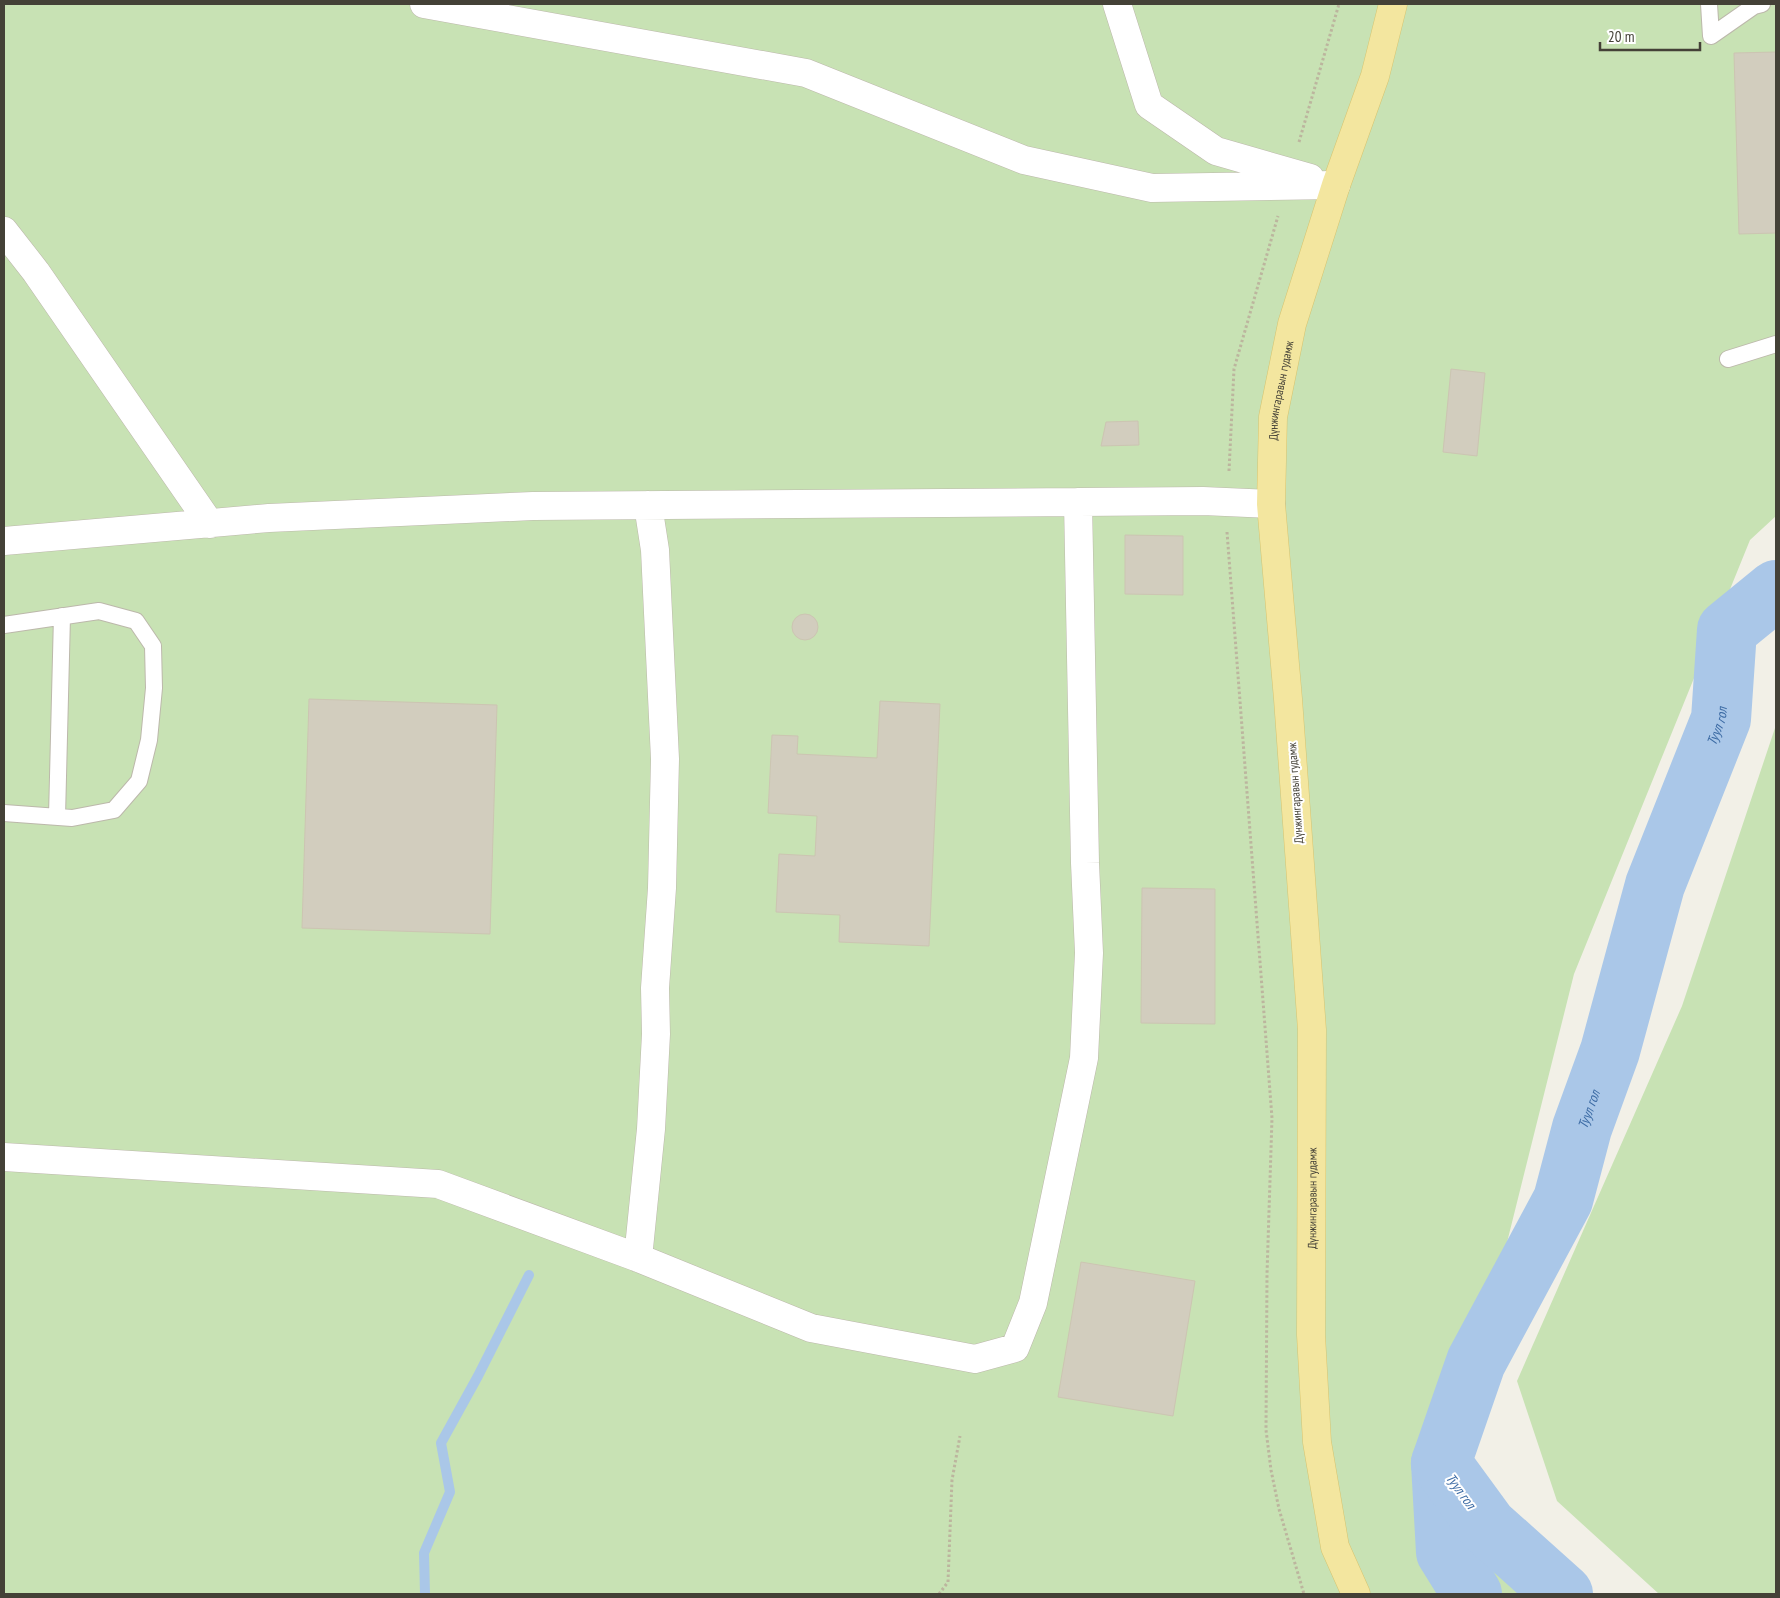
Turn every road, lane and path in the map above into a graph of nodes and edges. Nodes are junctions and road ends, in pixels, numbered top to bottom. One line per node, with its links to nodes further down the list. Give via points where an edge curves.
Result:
1 (424, 4): 6 (street, via 806,73 1024,160 1152,188)
2 (1117, 4): 6 (street, via 1150,105 1216,151)
3 (1393, 4): 6 (main road, Дүнжингаравын гудамж, via 1375,76)
4 (1709, 4): 5 (lane, via 1711,36 1754,6)
5 (1762, 4)
6 (1336, 185): 11 (main road, Дүнжингаравын гудамж, via 1292,324 1273,417)
7 (4, 231): 13 (street, via 36,272)
8 (1776, 344): 9 (lane)
9 (1728, 359)
10 (1078, 502): 11 (street); 12 (street); 20 (street, via 1089,953 1084,1058 1033,1303 1015,1348 975,1359 811,1328)
11 (1271, 504): 23 (main road, Дүнжингаравын гудамж, via 1312,1030 1311,1335 1317,1442 1335,1547)
12 (648, 505): 13 (street, via 270,518); 20 (street, via 655,550 664,778 651,1129)
13 (210, 524): 14 (street)
14 (4, 541)
15 (62, 616): 16 (lane); 18 (lane); 18 (lane, via 99,611 136,621 154,646 154,688 139,781 114,810 72,818)
16 (4, 625)
17 (4, 813): 18 (lane)
18 (57, 816)
19 (4, 1157): 20 (street, via 438,1184)
20 (638, 1258)
21 (960, 1436): 22 (path, via 952,1480 948,1582)
22 (939, 1594)
23 (1356, 1594)

